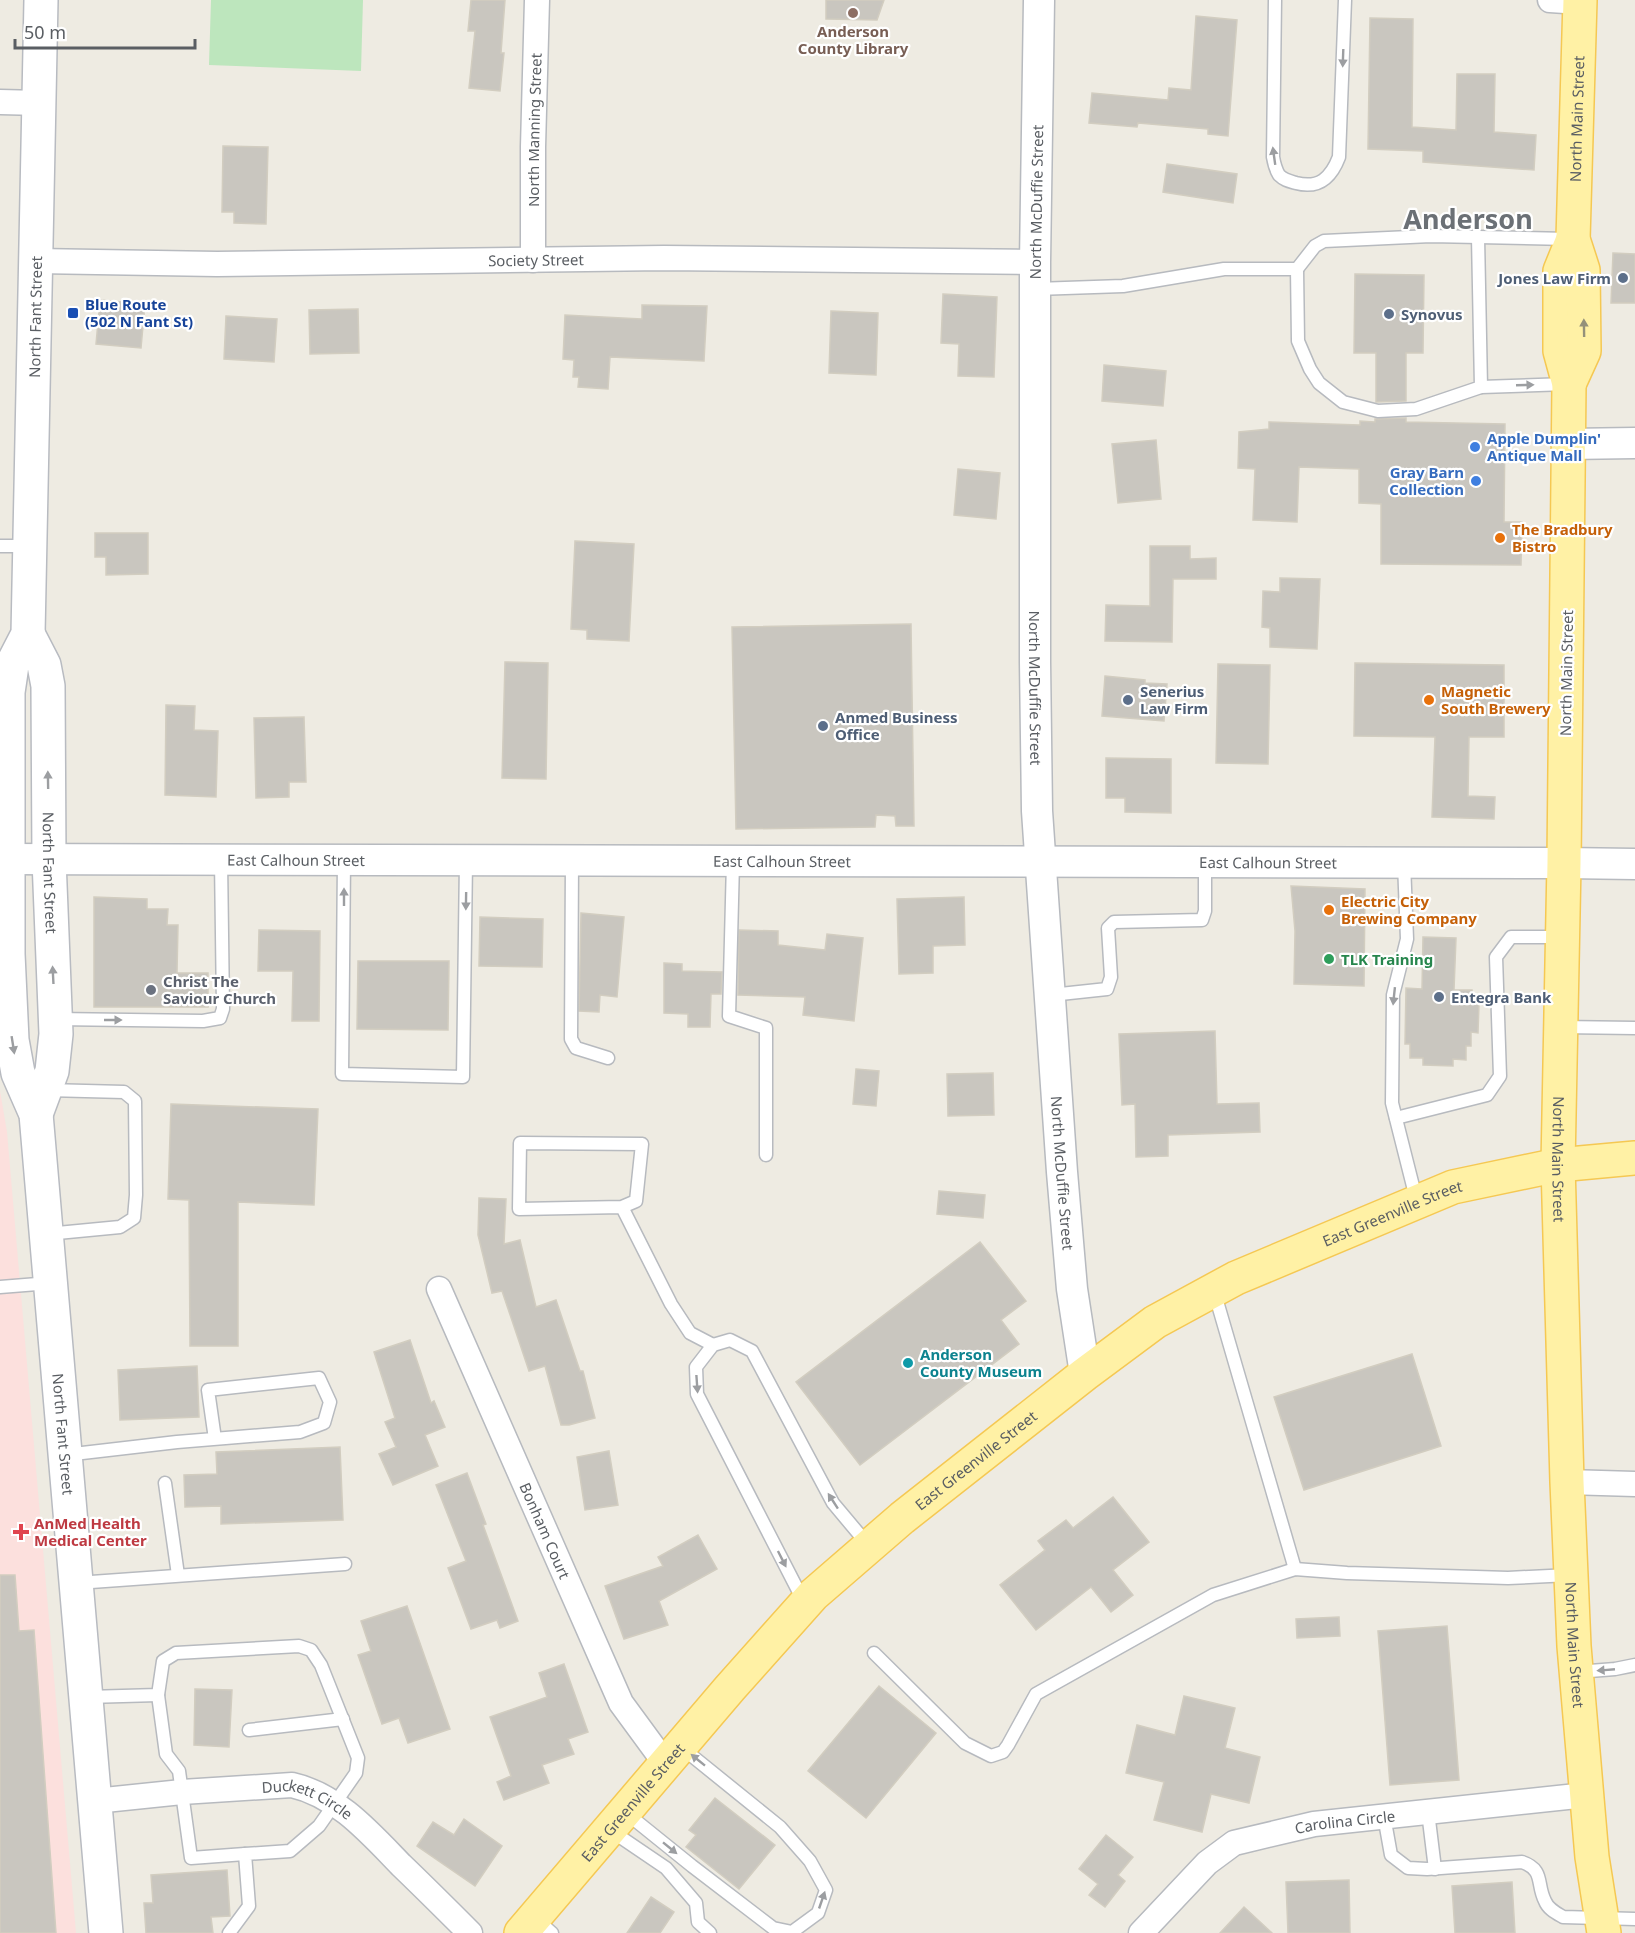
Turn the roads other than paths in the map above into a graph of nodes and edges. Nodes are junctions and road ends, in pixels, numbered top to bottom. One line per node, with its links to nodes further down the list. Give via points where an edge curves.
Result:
1 (41, 0): 8 (main road, North Fant Street)
2 (537, 0): 11 (street, North Manning Street)
3 (1039, 0): 14 (street, North McDuffie Street)
4 (1275, 0): 5 (lane, one-way to 4, via 1339,158 1334,170 1321,182 1302,184 1278,174 1273,157)
5 (1345, 0)
6 (1570, 1): 10 (main road, North Main Street)
7 (0, 102): 8 (street)
8 (40, 103): 12 (main road, North Fant Street)
9 (1478, 237): 10 (lane); 13 (lane, via 1324,241); 16 (lane)
10 (1574, 239): 15 (main road, North Main Street, via 1560,271 1560,351)
11 (533, 260): 12 (street, Society Street, via 218,264); 14 (street, Society Street, via 676,258)
12 (36, 261): 19 (main road, North Fant Street)
13 (1296, 269): 14 (lane, via 1224,269 1122,286); 16 (lane, via 1298,341 1319,383 1343,402 1378,411 1416,409)
14 (1035, 276): 28 (street, North McDuffie Street, via 1035,662)
15 (1569, 384): 16 (lane, one-way to 15); 18 (main road, North Main Street)
16 (1481, 387)
17 (1635, 443): 18 (street)
18 (1568, 444): 31 (main road, North Main Street)
19 (15, 546): 20 (main road, North Fant Street)
20 (27, 633): 21 (main road, North Fant Street, via 12,665 8,692); 22 (main road, North Fant Street, one-way to 20, via 48,686 44,665)
21 (4, 860): 22 (street, East Calhoun Street); 39 (main road, North Fant Street, one-way to 39, via 12,1040 18,1073)
22 (49, 860): 23 (street, East Calhoun Street); 35 (main road, North Fant Street, one-way to 22)
23 (221, 860): 24 (street, East Calhoun Street); 35 (lane, one-way to 23, via 220,1018)
24 (344, 860): 25 (street, East Calhoun Street); 25 (lane, one-way to 24, via 464,1077 342,1074)
25 (466, 861): 26 (street, East Calhoun Street)
26 (572, 861): 27 (street, East Calhoun Street); 38 (lane, via 571,1039 576,1048)
27 (733, 862): 28 (street, East Calhoun Street); 41 (lane, via 729,1016 766,1028)
28 (1041, 863): 29 (street, East Calhoun Street); 34 (street, North McDuffie Street)
29 (1205, 863): 30 (street, East Calhoun Street); 34 (lane, via 1202,920 1113,922 1108,928 1111,976 1107,989)
30 (1404, 863): 31 (street, East Calhoun Street); 40 (lane, one-way to 40, via 1407,939 1393,995 1392,1103)
31 (1564, 863): 32 (street, East Calhoun Street); 33 (main road, North Main Street)
32 (1635, 864)
33 (1562, 938): 36 (main road, North Main Street); 40 (lane, via 1511,937 1496,957 1500,1076 1487,1095)
34 (1050, 995): 52 (street, North McDuffie Street, via 1072,1289)
35 (55, 1019): 39 (main road, North Fant Street, via 52,1071)
36 (1560, 1027): 37 (lane); 43 (main road, North Main Street)
37 (1635, 1028)
38 (608, 1058)
39 (40, 1102): 46 (main road, North Fant Street); 46 (lane, via 123,1092 135,1101 134,1218 120,1227)
40 (1396, 1118): 44 (lane)
41 (766, 1155)
42 (1635, 1158): 43 (main road, East Greenville Street)
43 (1558, 1165): 44 (main road, East Greenville Street, via 1453,1187); 55 (main road, North Main Street)
44 (1417, 1202): 50 (main road, East Greenville Street)
45 (622, 1207): 45 (lane, via 519,1209 520,1143 642,1144 636,1200); 51 (lane, via 671,1304 690,1333)
46 (46, 1234): 47 (main road, North Fant Street)
47 (50, 1283): 48 (lane); 54 (main road, North Fant Street)
48 (0, 1287)
49 (439, 1289): 72 (street, Bonham Court, via 621,1703)
50 (1214, 1290): 52 (main road, East Greenville Street, via 1155,1322); 60 (lane)
51 (712, 1345): 58 (lane, one-way to 51, via 833,1503 752,1351 730,1340); 64 (lane, one-way to 64, via 696,1367 697,1394)
52 (1085, 1374): 58 (main road, East Greenville Street)
53 (215, 1439): 53 (lane, via 300,1432 324,1423 330,1402 319,1378 208,1390); 54 (lane)
54 (64, 1455): 63 (main road, North Fant Street)
55 (1567, 1482): 57 (street); 62 (main road, North Main Street)
56 (165, 1483): 61 (lane)
57 (1635, 1484)
58 (869, 1546): 64 (main road, East Greenville Street)
59 (345, 1564): 61 (lane)
60 (1295, 1569): 62 (lane, via 1508,1578); 65 (lane, via 1214,1595 1036,1694 1008,1745 998,1755 991,1756 964,1743)
61 (178, 1575): 63 (lane)
62 (1571, 1575): 67 (main road, North Main Street)
63 (76, 1583): 69 (main road, North Fant Street)
64 (806, 1604): 72 (main road, East Greenville Street)
65 (874, 1653)
66 (1635, 1665): 67 (lane, one-way to 67)
67 (1577, 1672): 74 (main road, North Main Street)
68 (158, 1695): 69 (lane); 70 (lane, via 163,1661 176,1653 299,1646 311,1650 321,1665); 73 (lane, via 166,1754 179,1771)
69 (86, 1697): 75 (main road, North Fant Street)
70 (343, 1719): 71 (lane); 76 (lane, via 358,1758 356,1773)
71 (249, 1730)
72 (673, 1754): 79 (main road, East Greenville Street); 79 (lane, one-way to 72, via 692,1866 773,1928 792,1932 818,1913 826,1890 810,1861 780,1827)
73 (182, 1792): 75 (street, Duckett Circle); 76 (street, Duckett Circle, via 292,1785); 80 (lane, via 191,1858)
74 (1586, 1795): 77 (street, Carolina Circle); 83 (main road, North Main Street)
75 (95, 1801): 85 (main road, North Fant Street)
76 (334, 1803): 80 (lane, via 318,1826 290,1851); 87 (street, Duckett Circle)
77 (1428, 1812): 78 (street, Carolina Circle); 81 (lane)
78 (1384, 1816): 81 (lane, via 1391,1855 1408,1868); 89 (street, Carolina Circle, via 1314,1824 1234,1843 1207,1863)
79 (616, 1820): 84 (main road, East Greenville Street); 88 (lane, via 696,1903 698,1922)
80 (245, 1854): 86 (lane, via 249,1906)
81 (1435, 1869): 83 (lane, via 1522,1862 1531,1865 1537,1872 1545,1902 1554,1912)
82 (1635, 1919): 83 (lane)
83 (1603, 1926)
84 (536, 1928)
85 (106, 1933)
86 (229, 1933)
87 (470, 1933)
88 (710, 1933)
89 (1142, 1933)

